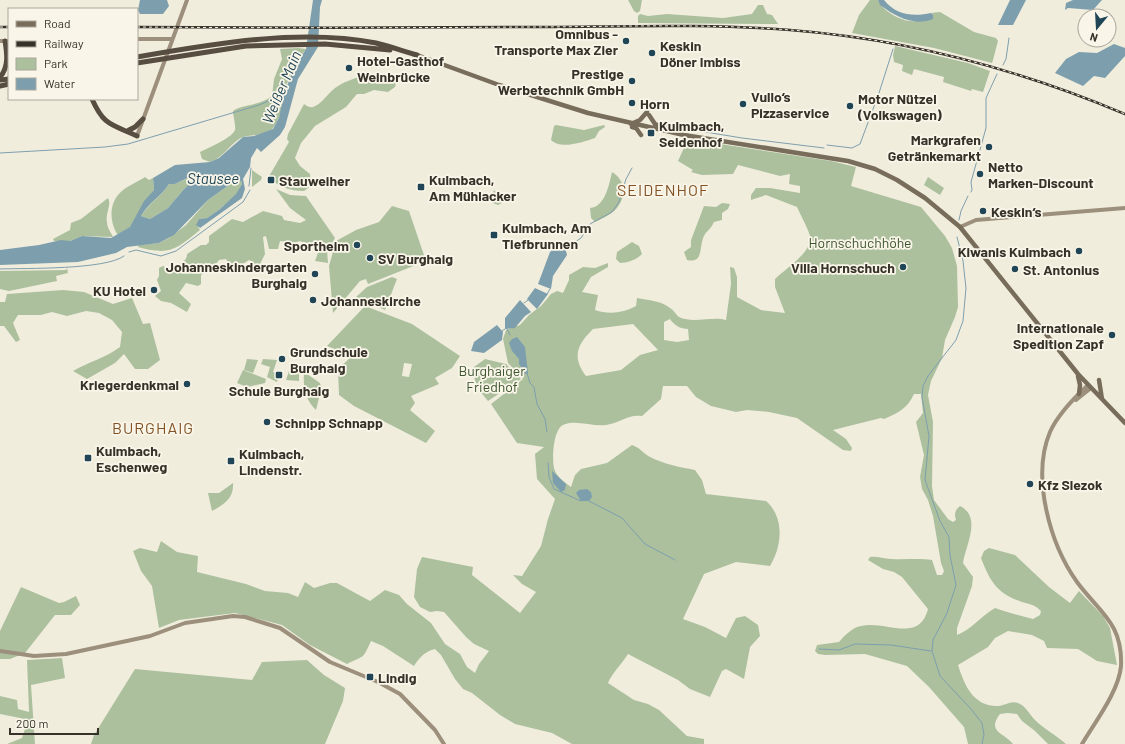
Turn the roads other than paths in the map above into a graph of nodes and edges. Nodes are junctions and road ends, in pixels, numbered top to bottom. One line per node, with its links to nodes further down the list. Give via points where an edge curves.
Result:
1 (187, 0): 3 (street)
2 (138, 39): 3 (street)
3 (172, 39): 14 (street)
4 (5, 41): 7 (highway)
5 (208, 48): 6 (highway, via 325,41 401,50); 8 (highway); 9 (highway)
6 (416, 55): 15 (main road, via 542,100)
7 (8, 56): 10 (highway, via 6,67)
8 (138, 57)
9 (138, 63)
10 (0, 76)
11 (92, 100): 13 (highway)
12 (95, 100): 13 (highway)
13 (95, 106): 16 (highway, via 106,122)
14 (143, 119): 16 (highway, via 135,127); 17 (street)
15 (628, 123): 18 (main road); 19 (main road); 19 (main road, via 640,120 648,113 654,124)
16 (127, 130): 17 (highway)
17 (137, 134)
18 (641, 134)
19 (684, 135): 21 (main road, via 848,161 875,169 925,198)
20 (1125, 208): 21 (street, via 976,220)
21 (960, 227): 22 (main road)
22 (1078, 374): 24 (main road); 25 (main road)
23 (1098, 380): 26 (main road)
24 (1089, 386): 25 (street); 26 (main road); 27 (street)
25 (1079, 394): 27 (street)
26 (1102, 399): 28 (main road)
27 (1067, 408): 31 (street, via 1052,428 1044,449 1045,500 1052,531 1069,570 1113,626 1119,646 1121,667 1119,678 1110,696)
28 (1125, 423)
29 (0, 651): 30 (street, via 34,656 72,653 150,636 184,623 226,616 245,617 280,628 330,662 400,694 435,730)
30 (444, 744)
31 (1082, 744)

